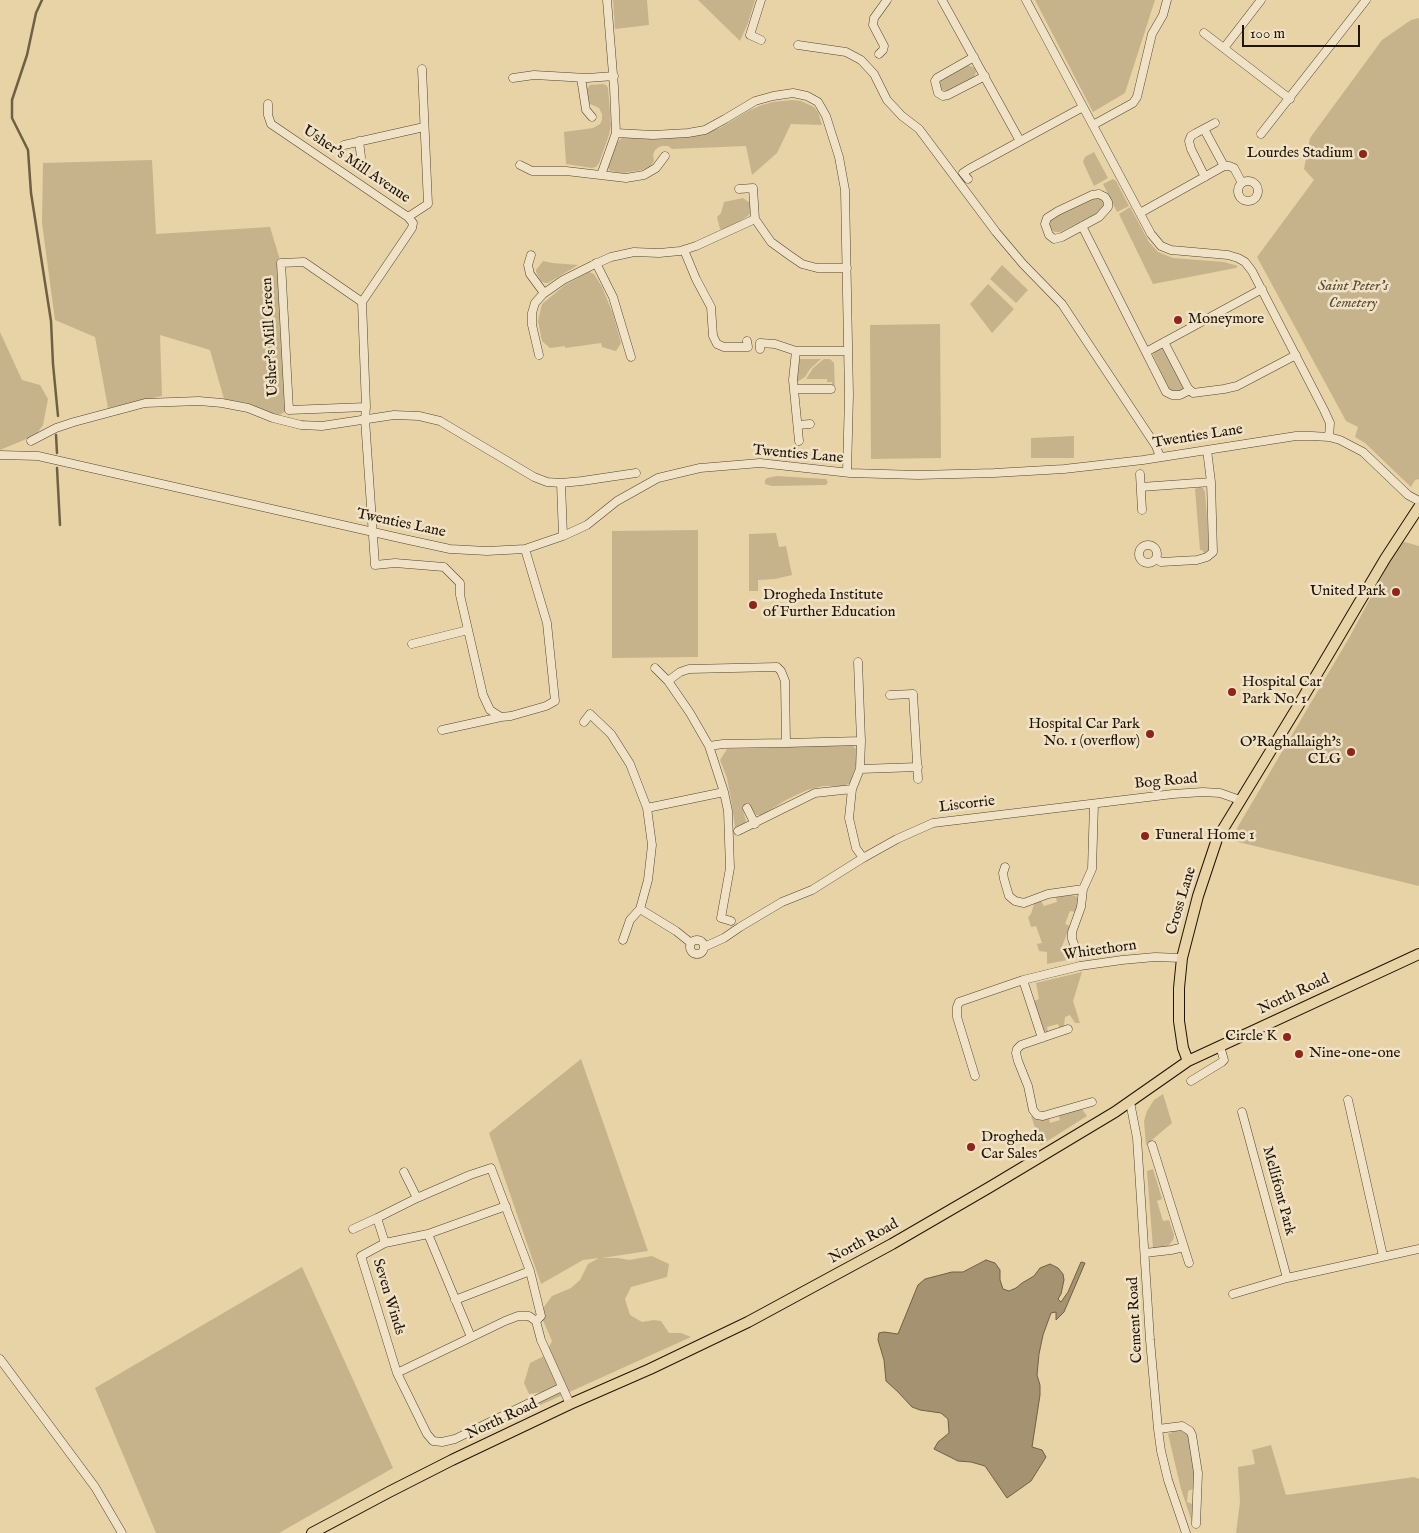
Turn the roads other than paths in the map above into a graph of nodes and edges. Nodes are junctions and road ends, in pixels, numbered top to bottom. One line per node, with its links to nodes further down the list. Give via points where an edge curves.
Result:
1 (607, 0): 16 (street)
2 (761, 0): 10 (street, via 750,35)
3 (887, 0): 13 (street, via 874,18 873,25 884,46)
4 (942, 0): 14 (street)
5 (1026, 0): 22 (street)
6 (1167, 0): 25 (street, via 1164,15 1152,34 1137,97 1133,103)
7 (1261, 0): 12 (street)
8 (1366, 0): 20 (street)
9 (1204, 33): 12 (street)
10 (761, 40)
11 (798, 45): 74 (street, via 846,52 861,60 874,74 887,100 919,130 1022,264 1062,304 1156,446)
12 (1224, 48): 20 (street)
13 (879, 54)
14 (974, 57): 17 (street); 17 (street, via 937,78 938,93 948,95)
15 (422, 69): 26 (street)
16 (614, 76): 19 (street); 28 (street)
17 (985, 76): 31 (street)
18 (513, 78): 19 (street)
19 (581, 78): 23 (street, via 586,110)
20 (1290, 98): 29 (street)
21 (268, 104): 43 (street, Usher's Mill Avenue, via 272,124)
22 (1083, 107): 25 (street); 31 (street)
23 (592, 117)
24 (1215, 123): 27 (street)
25 (1093, 125): 42 (street)
26 (424, 127): 30 (street); 43 (street, via 428,204)
27 (1204, 129): 36 (street); 38 (street, via 1191,136 1189,141)
28 (616, 133): 37 (street); 49 (street, via 653,135 705,130 755,101 773,96 793,93 818,102 826,116 841,166 845,190)
29 (1261, 134)
30 (359, 141): 32 (street); 33 (street)
31 (1020, 141): 39 (street, via 963,173)
32 (344, 144)
33 (361, 156)
34 (665, 156): 37 (street, via 656,168 644,175 626,178)
35 (520, 165): 37 (street, via 532,171)
36 (1224, 166): 38 (street); 40 (street, via 1234,168)
37 (601, 175)
38 (1205, 177): 42 (street)
39 (968, 180)
40 (1242, 183)
41 (739, 189): 44 (street, via 753,188)
42 (1140, 213): 50 (street, via 1162,246 1182,252 1238,258 1248,265)
43 (408, 217): 52 (street, Usher's Mill Avenue, via 413,223 412,228)
44 (755, 219): 46 (street); 49 (street, via 771,242 802,264 817,268)
45 (1082, 226): 45 (street, via 1054,239 1045,224 1047,218 1092,195 1105,197 1108,207); 58 (street)
46 (684, 250): 48 (street, via 634,252); 53 (street, via 711,307 713,336 717,344 748,347)
47 (531, 255): 51 (street, via 530,274)
48 (596, 263): 51 (street); 61 (street, via 613,297)
49 (847, 268): 57 (street)
50 (1262, 289): 54 (street); 59 (street)
51 (544, 293): 60 (street, via 532,313)
52 (362, 302): 65 (street); 65 (street, Usher's Mill Green, via 304,262 280,263 289,410)
53 (747, 341)
54 (1164, 342): 58 (street); 64 (street)
55 (760, 349): 56 (street, via 760,343)
56 (796, 351): 57 (street); 62 (street)
57 (848, 351): 75 (street)
58 (1146, 352): 64 (street, via 1166,392 1172,396)
59 (1296, 355): 64 (street, via 1237,386); 69 (street, via 1330,423)
60 (539, 356)
61 (631, 357)
62 (794, 389): 63 (street); 68 (street)
63 (831, 389)
64 (1190, 390)
65 (366, 407): 66 (street)
66 (365, 419): 70 (street, via 315,426 222,403 145,403 74,422); 79 (street, via 394,415 440,421 534,477); 84 (street)
67 (810, 424): 68 (street)
68 (798, 425): 71 (street)
69 (1329, 437): 72 (street, Twenties Lane, via 1296,436); 81 (street, Twenties Lane, via 1364,452 1408,495)
70 (31, 441)
71 (799, 441)
72 (1207, 450): 74 (street, Twenties Lane); 78 (street)
73 (0, 455): 84 (street, Twenties Lane, via 38,456)
74 (1160, 457): 75 (street, Twenties Lane, via 1064,469 994,473 918,475)
75 (848, 472): 85 (street, Twenties Lane, via 760,463 674,473 637,488 587,525)
76 (636, 473): 79 (street)
77 (1140, 474): 80 (street)
78 (1210, 482): 80 (street); 87 (street, via 1213,552 1197,560 1161,562)
79 (561, 483): 85 (street)
80 (1141, 487): 83 (street)
81 (1419, 501)
82 (1419, 506): 105 (main road, Cross Lane)
83 (1142, 510)
84 (374, 532): 86 (street, Twenties Lane, via 450,548 487,551); 88 (street, via 375,565 395,562 444,566 460,583)
85 (563, 536): 86 (street, Twenties Lane)
86 (525, 549): 94 (street, via 547,623 555,701)
87 (1156, 559)
88 (468, 630): 89 (street); 94 (street, via 484,698 490,710)
89 (412, 644)
90 (858, 662): 97 (street)
91 (655, 668): 92 (street)
92 (668, 681): 98 (street, via 688,669 777,667 785,681); 99 (street)
93 (890, 695): 100 (street, via 913,694)
94 (501, 717): 96 (street)
95 (584, 722): 107 (street, via 590,714 612,734 630,764)
96 (442, 730)
97 (861, 741): 98 (street); 101 (street)
98 (786, 743): 99 (street)
99 (709, 746): 104 (street)
100 (918, 767): 101 (street); 102 (street)
101 (860, 769): 103 (street)
102 (918, 779)
103 (852, 790): 109 (street, via 815,792); 111 (street, via 849,818 856,848)
104 (724, 792): 107 (street); 115 (street, via 730,868 721,918)
105 (1240, 800): 106 (street, Bog Road, via 1220,793 1203,792); 121 (main road, Cross Lane, via 1217,839)
106 (1094, 804): 111 (street, Liscorrie, via 933,823); 113 (street, via 1092,869)
107 (647, 808): 114 (street, via 652,845 648,880)
108 (747, 808): 109 (street)
109 (755, 824): 110 (street)
110 (738, 831)
111 (862, 858): 119 (street, Liscorrie, via 812,890 782,902)
112 (1005, 867): 113 (street, via 1004,879 1009,896 1015,901 1024,902 1048,894)
113 (1083, 889): 118 (street, via 1082,907 1072,932)
114 (640, 908): 116 (street, via 630,920); 117 (street)
115 (731, 921)
116 (623, 940)
117 (691, 943): 119 (street, via 700,941); 119 (street, via 690,950 695,954 701,953)
118 (1074, 944)
119 (704, 947)
120 (1419, 954): 125 (main road, North Road)
121 (1182, 958): 122 (street, Whitethorn, via 1114,961); 126 (main road, Cross Lane, via 1179,1021)
122 (1023, 980): 124 (street); 127 (street, Whitethorn, via 959,1002 958,1017)
123 (1068, 1029): 124 (street)
124 (1042, 1038): 130 (street, via 1021,1045 1016,1053 1033,1110 1043,1116)
125 (1220, 1046): 126 (main road, North Road); 128 (street, via 1224,1060)
126 (1188, 1061): 131 (main road, North Road)
127 (975, 1076)
128 (1191, 1081)
129 (1348, 1100): 144 (street)
130 (1092, 1102)
131 (1130, 1102): 143 (street, Cement Road, via 1137,1138); 155 (main road, North Road, via 822,1283 642,1373)
132 (1242, 1112): 147 (street, Mellifont Park)
133 (1152, 1145): 141 (street)
134 (404, 1172): 135 (street)
135 (417, 1198): 136 (street, via 491,1168); 137 (street)
136 (506, 1206): 139 (street, Seven Winds); 146 (street)
137 (377, 1218): 138 (street); 140 (street, Seven Winds)
138 (352, 1229)
139 (428, 1234): 140 (street, Seven Winds); 149 (street)
140 (386, 1243): 153 (street, Seven Winds, via 361,1256)
141 (1184, 1247): 143 (street); 145 (street)
142 (1419, 1249): 144 (street)
143 (1145, 1253): 156 (street, Cement Road)
144 (1383, 1256): 147 (street)
145 (1189, 1263)
146 (530, 1271): 149 (street); 150 (street, via 541,1316)
147 (1287, 1278): 148 (street)
148 (1233, 1294)
149 (455, 1300): 151 (street)
150 (536, 1322): 151 (street, via 529,1316 518,1316); 154 (street)
151 (471, 1337): 153 (street)
152 (0, 1359): 158 (street, via 95,1487)
153 (397, 1373): 154 (street, Seven Winds, via 427,1434 433,1441 442,1442 455,1439)
154 (562, 1387): 155 (street)
155 (570, 1404): 159 (main road, North Road, via 436,1468)
156 (1158, 1429): 157 (street, via 1182,1426 1192,1435 1198,1474); 160 (street, Cement Road, via 1168,1480)
157 (1196, 1524)
158 (122, 1533)
159 (312, 1533)
160 (1186, 1533)

